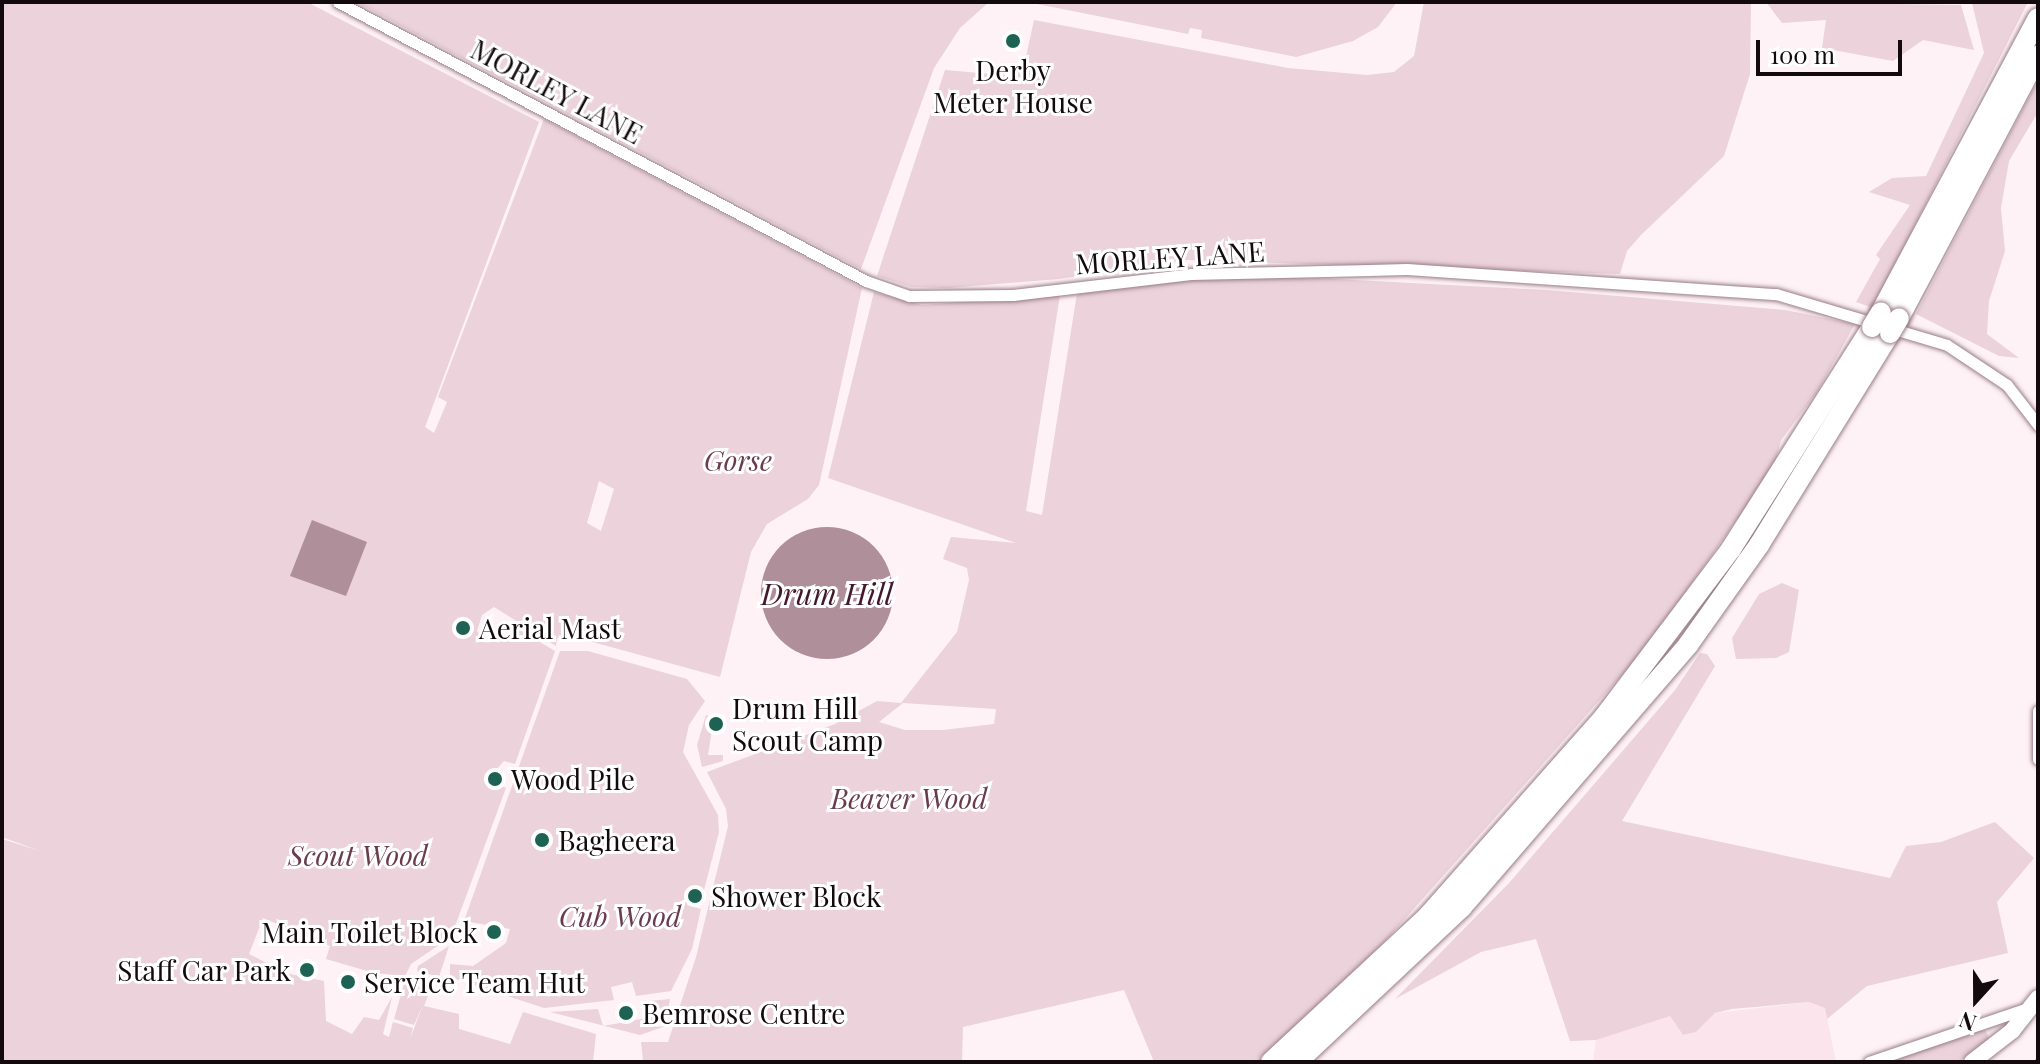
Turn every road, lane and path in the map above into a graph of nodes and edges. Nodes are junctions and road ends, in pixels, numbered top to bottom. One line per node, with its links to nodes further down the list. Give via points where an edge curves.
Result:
1 (338, 2): 5 (street, MORLEY LANE, via 866,281 909,296 1013,295 1191,274 1407,269 1776,294 1947,345 2007,385)
2 (2038, 18): 4 (highway)
3 (2038, 56): 4 (highway)
4 (1885, 323): 9 (highway, via 1731,549 1604,717 1428,916); 10 (highway, via 1759,545 1678,657 1462,907)
5 (2038, 425)
6 (2038, 711): 7 (street)
7 (2038, 759)
8 (2035, 1002): 11 (street); 12 (main road, via 1991,1051)
9 (1271, 1062)
10 (1297, 1062)
11 (1869, 1062)
12 (1972, 1062)

